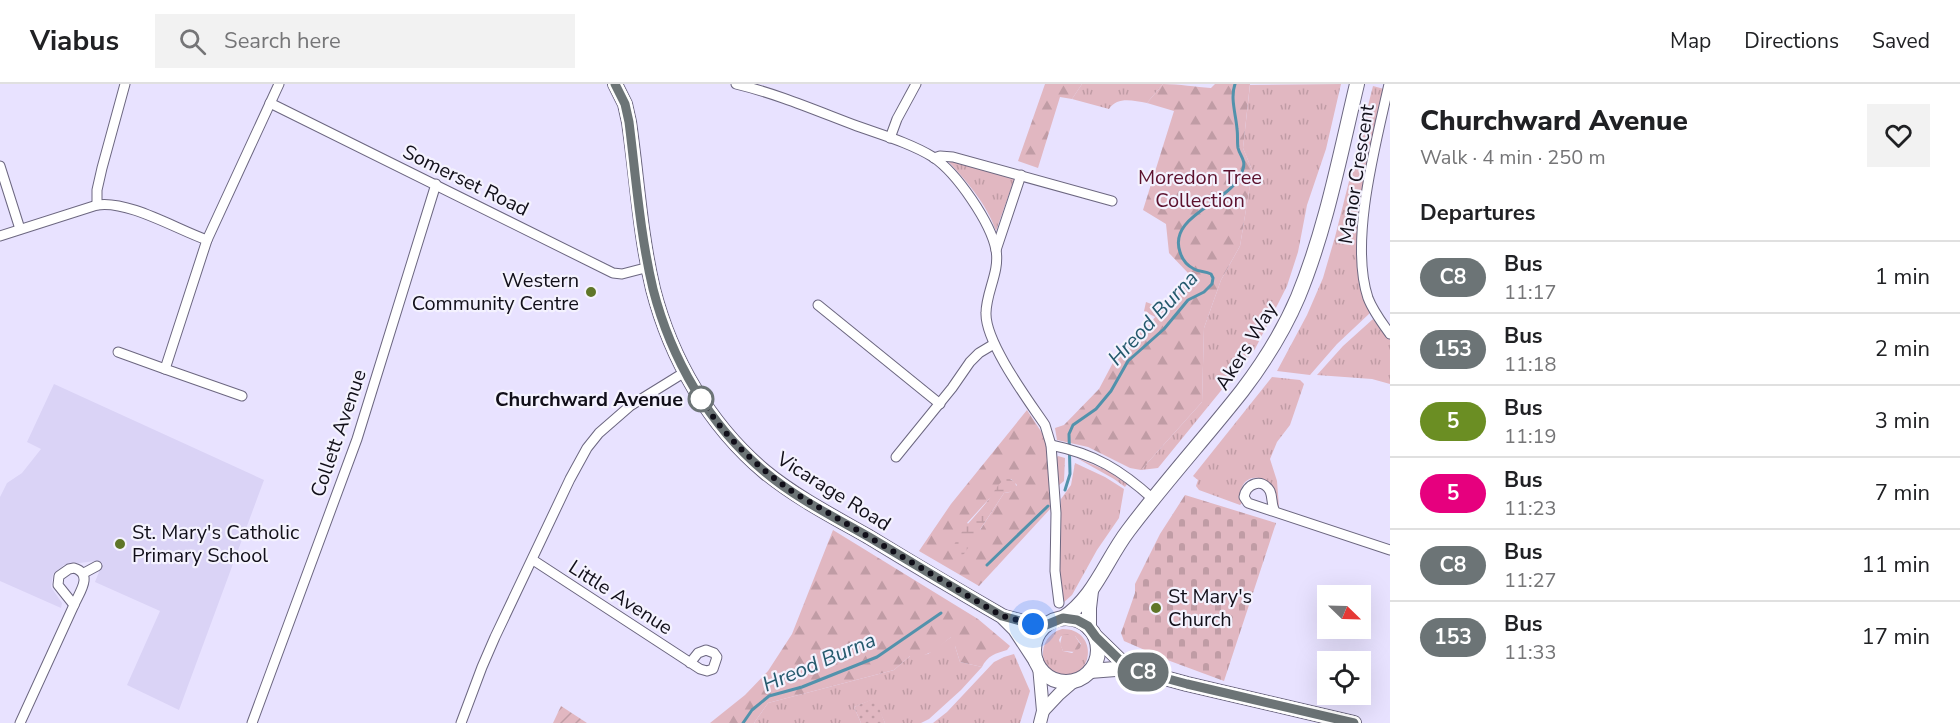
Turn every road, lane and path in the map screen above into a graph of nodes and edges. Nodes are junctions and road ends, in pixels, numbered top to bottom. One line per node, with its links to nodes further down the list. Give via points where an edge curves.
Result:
1 (125, 84): 15 (street, via 104,157)
2 (279, 84): 8 (street)
3 (615, 84): 20 (main road, Vicarage Road, via 629,122)
4 (736, 84): 9 (street)
5 (916, 84): 9 (street)
6 (1357, 84): 31 (main road, Akers Way, via 1315,252 1293,309 1242,391)
7 (1389, 84): 22 (street, Manor Crescent, via 1366,200 1361,266 1369,300)
8 (270, 103): 13 (street, Somerset Road); 18 (street)
9 (891, 138): 10 (street)
10 (934, 158): 12 (street, via 953,157); 19 (street, via 974,203)
11 (0, 166): 16 (street)
12 (1021, 175): 14 (street); 19 (street)
13 (436, 184): 20 (street, Somerset Road, via 612,273); 51 (street, Collett Avenue, via 360,428)
14 (1112, 201)
15 (97, 204): 16 (street); 18 (street, via 122,206)
16 (20, 229): 17 (street)
17 (0, 236)
18 (207, 240): 25 (street)
19 (996, 250): 23 (street, via 986,312)
20 (649, 267): 26 (main road, Vicarage Road, via 659,309)
21 (818, 305): 28 (street)
22 (1390, 334)
23 (994, 344): 28 (street, via 974,357); 29 (street, via 1045,425)
24 (118, 352): 25 (street)
25 (165, 369): 27 (street)
26 (685, 372): 34 (street, via 630,406 598,433 570,479); 40 (main road, Vicarage Road, via 725,432 765,472 810,503)
27 (242, 396)
28 (940, 404): 30 (street)
29 (1051, 445): 31 (street, via 1111,466); 38 (street)
30 (896, 457)
31 (1153, 499): 37 (main road, Akers Way, via 1104,566)
32 (1275, 511): 33 (street)
33 (1390, 550)
34 (533, 560): 44 (street, Little Avenue); 52 (street, via 482,666)
35 (97, 566): 36 (street)
36 (84, 573): 39 (street, via 85,582); 39 (street, via 69,569 59,576 60,590)
37 (1091, 591): 41 (main road, Akers Way); 43 (main road, Akers Way, via 1089,613)
38 (1059, 603)
39 (74, 605): 50 (street)
40 (1002, 616): 42 (main road, Vicarage Road); 45 (main road, Vicarage Road)
41 (1063, 618): 42 (main road); 43 (main road, via 1077,620)
42 (1046, 625): 45 (main road, via 1035,642)
43 (1093, 632): 46 (main road); 47 (main road, via 1098,653)
44 (690, 663)
45 (1038, 663): 48 (main road, via 1054,680); 49 (street)
46 (1128, 668): 47 (main road); 53 (main road)
47 (1090, 671): 48 (main road)
48 (1074, 681): 49 (street)
49 (1042, 717)
50 (20, 723)
51 (252, 723)
52 (461, 723)
53 (1354, 723)

